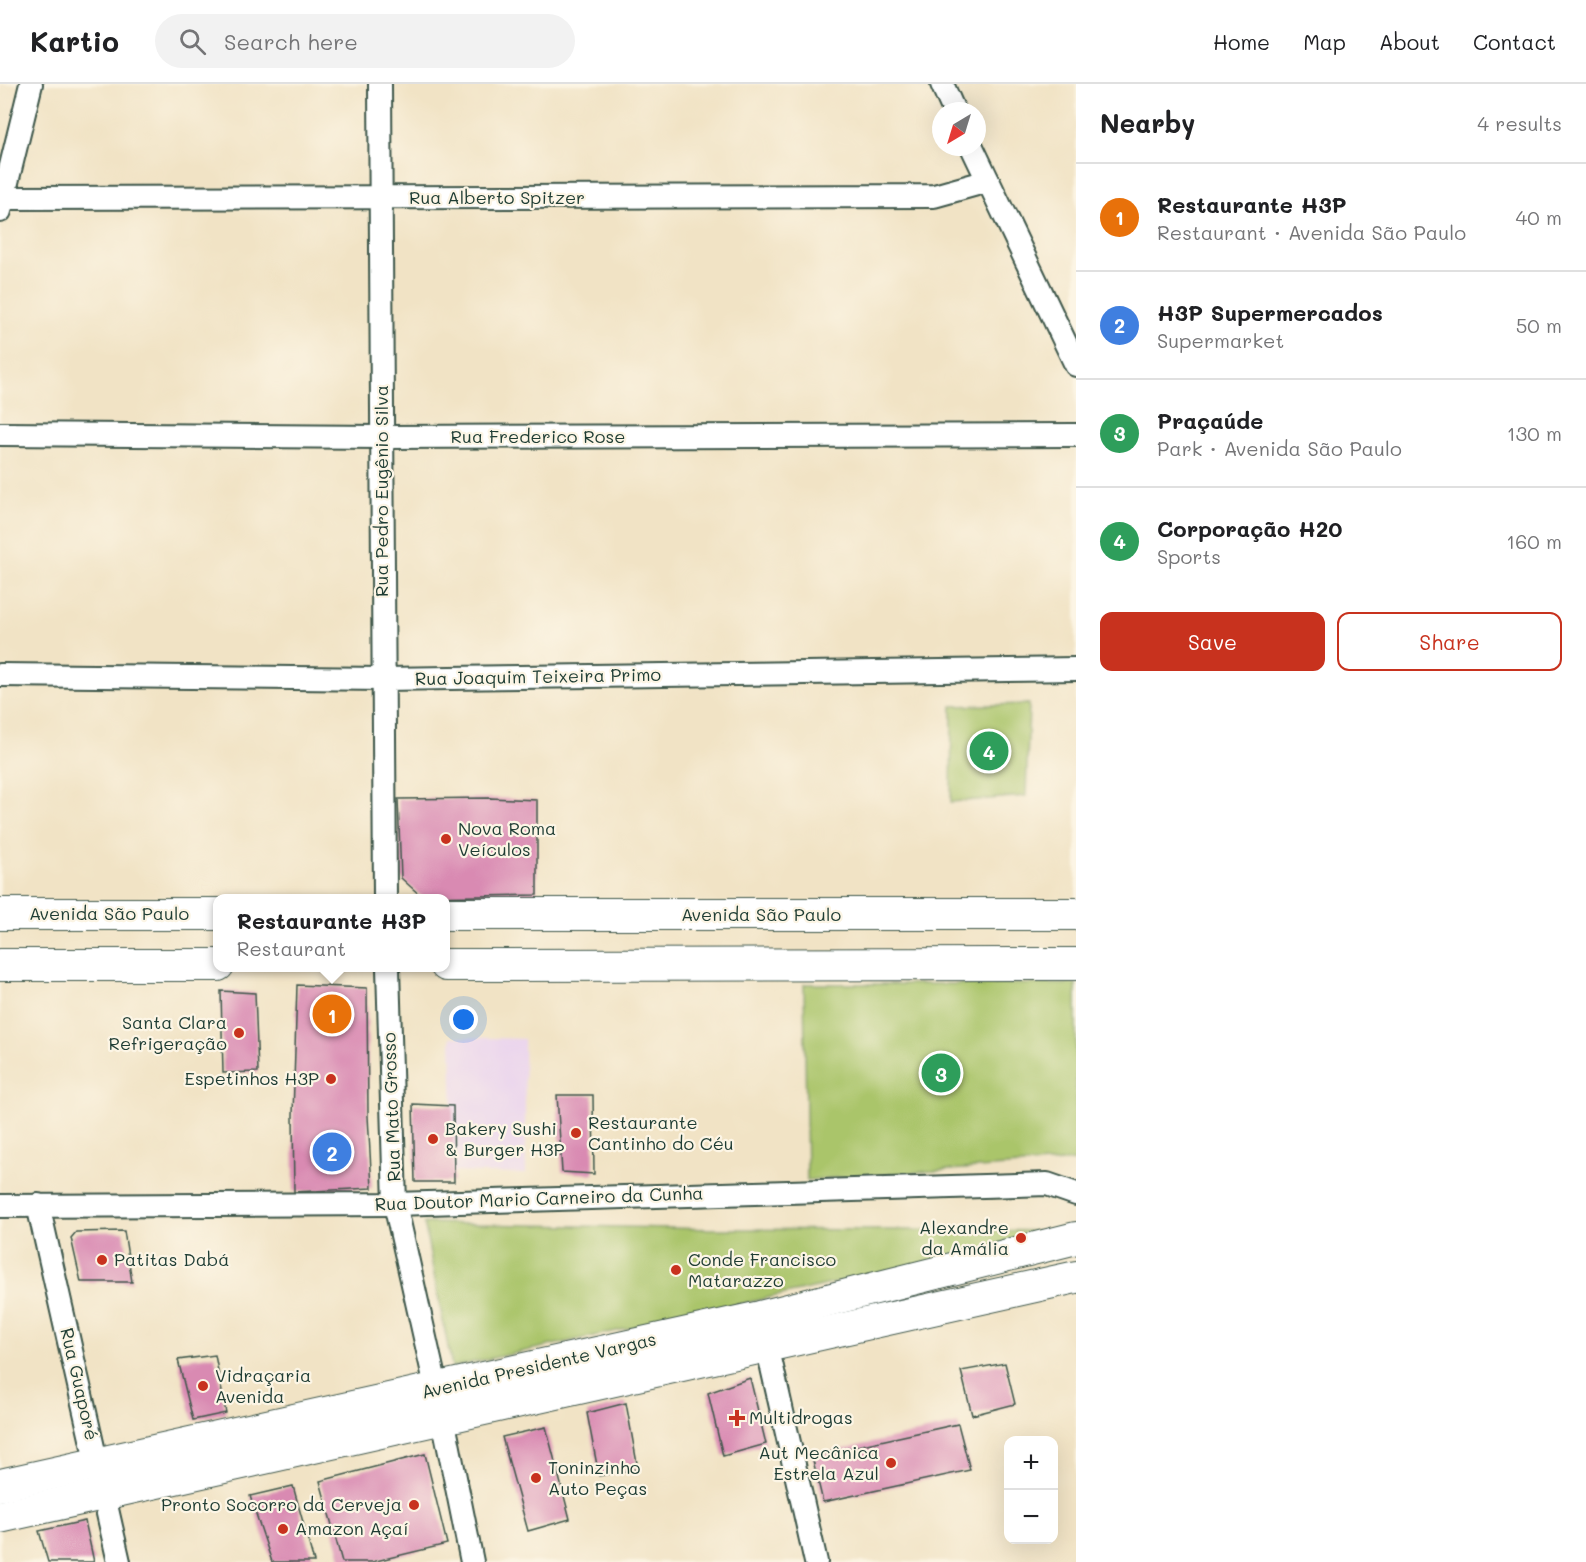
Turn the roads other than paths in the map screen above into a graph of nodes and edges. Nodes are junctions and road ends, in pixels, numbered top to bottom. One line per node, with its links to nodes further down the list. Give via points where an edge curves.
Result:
1 (31, 84): 8 (street)
2 (380, 84): 7 (street, Rua Pedro Eugênio Silva)
3 (942, 84): 4 (street)
4 (950, 102)
5 (976, 156): 6 (street)
6 (988, 181): 7 (street, Rua Alberto Spitzer, via 933,196); 9 (street)
7 (381, 198): 8 (street, Rua Alberto Spitzer); 12 (street, Rua Pedro Eugênio Silva)
8 (2, 205)
9 (1076, 365)
10 (0, 434): 12 (street, Rua Frederico Rose)
11 (1076, 435): 12 (street, Rua Frederico Rose)
12 (382, 437): 15 (street, Rua Pedro Eugênio Silva)
13 (1076, 669): 15 (street, Rua Joaquim Teixeira Primo)
14 (0, 675): 15 (street, Rua Joaquim Teixeira Primo)
15 (384, 680): 16 (street, Rua Pedro Eugênio Silva)
16 (385, 894)
17 (0, 914): 18 (main road, Avenida São Paulo)
18 (213, 914)
19 (450, 914): 21 (main road, Avenida São Paulo)
20 (1076, 914): 21 (main road, Avenida São Paulo)
21 (815, 915): 24 (main road)
22 (1076, 964): 24 (main road)
23 (450, 965): 24 (main road)
24 (816, 965)
25 (0, 966): 26 (main road)
26 (213, 966)
27 (388, 972): 29 (street, Rua Mato Grosso)
28 (1076, 1194): 29 (street, Rua Doutor Mario Carneiro da Cunha, via 1047,1184)
29 (395, 1204): 30 (street, Rua Doutor Mario Carneiro da Cunha); 35 (street, Rua Mato Grosso)
30 (38, 1205): 31 (street, Rua Doutor Mario Carneiro da Cunha); 37 (street, Rua Guaporé)
31 (0, 1206)
32 (1076, 1238): 34 (main road, Avenida Presidente Vargas)
33 (1076, 1277): 34 (main road, Avenida Presidente Vargas)
34 (764, 1331): 35 (main road, Avenida Presidente Vargas); 36 (main road, Avenida Presidente Vargas); 43 (street)
35 (435, 1389): 36 (street, Rua Mato Grosso); 37 (main road, Avenida Presidente Vargas)
36 (443, 1419): 39 (main road, Avenida Presidente Vargas); 42 (street, Rua Mato Grosso)
37 (97, 1464): 38 (main road, Avenida Presidente Vargas); 39 (street, Rua Guaporé)
38 (0, 1485)
39 (103, 1495): 40 (main road, Avenida Presidente Vargas); 41 (street, Rua Guaporé)
40 (0, 1518)
41 (119, 1562)
42 (472, 1562)
43 (816, 1562)

